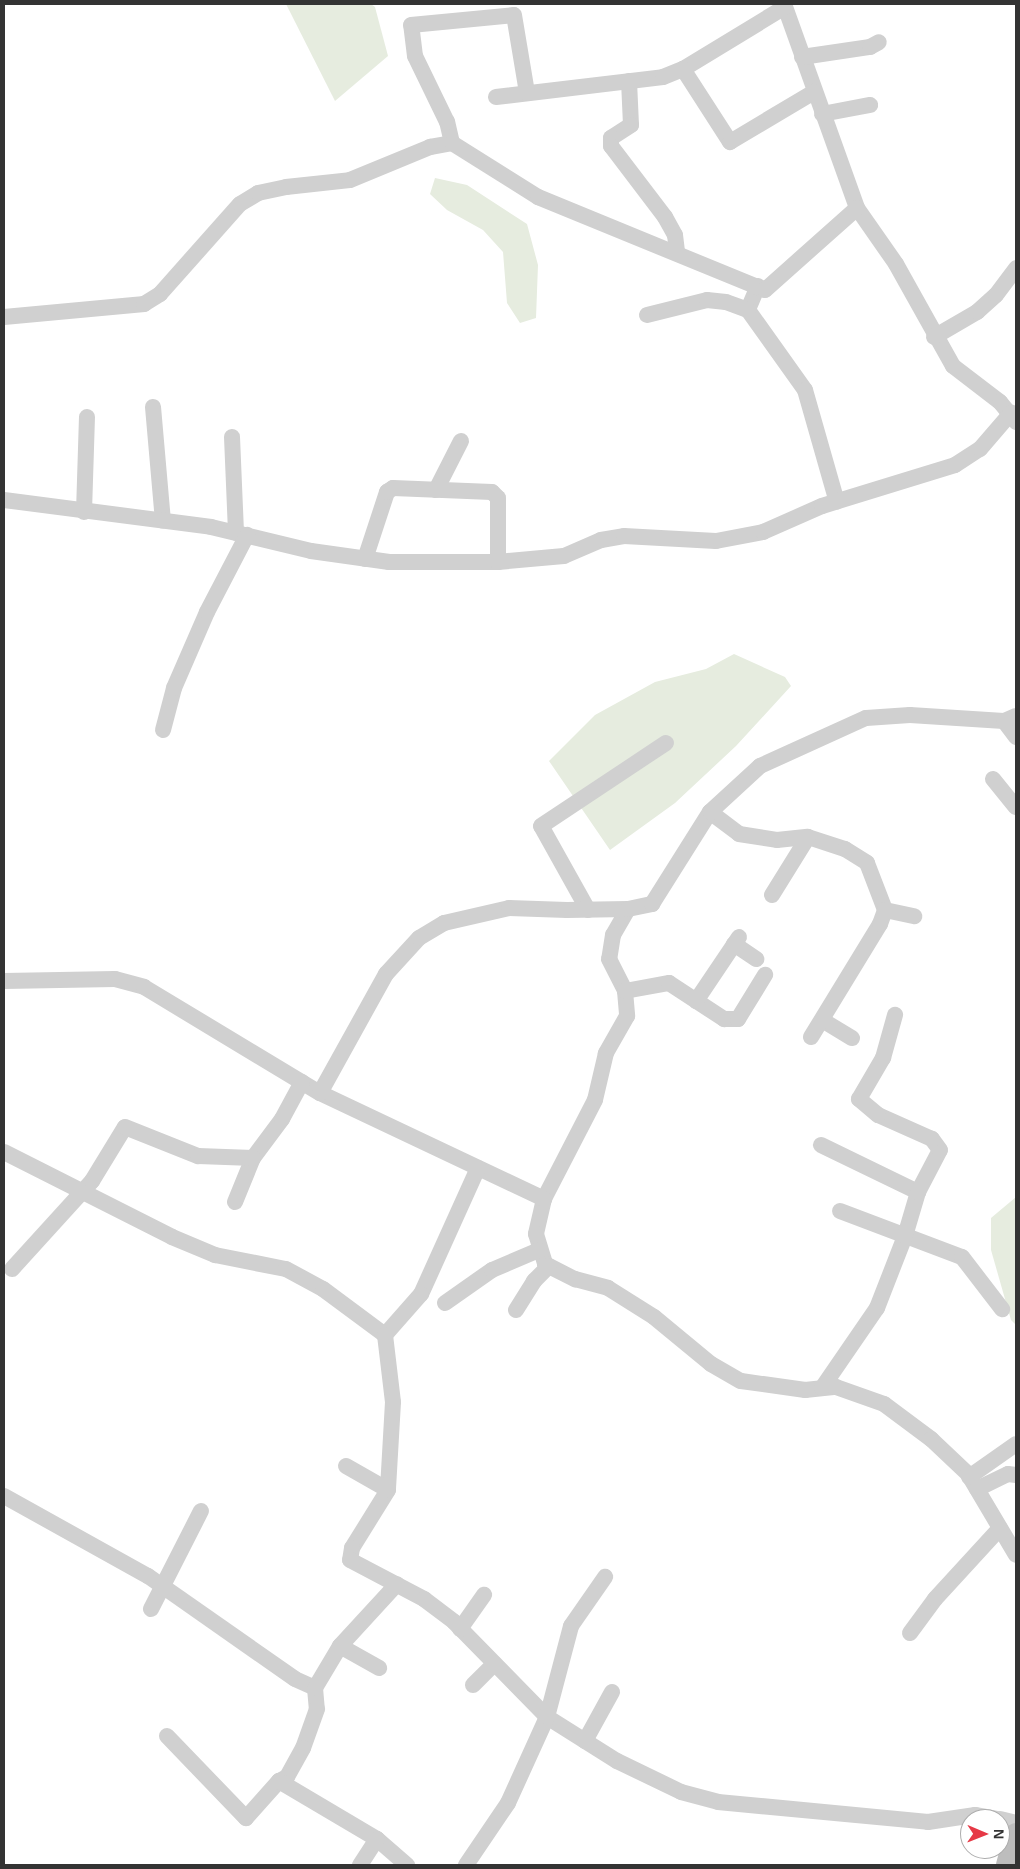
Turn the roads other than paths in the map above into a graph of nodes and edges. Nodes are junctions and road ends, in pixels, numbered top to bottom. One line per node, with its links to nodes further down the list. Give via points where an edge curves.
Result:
1 (784, 6): 3 (street); 4 (street)
2 (879, 42): 3 (street, via 870,47)
3 (802, 57): 6 (street)
4 (683, 69): 5 (street); 6 (street, via 730,142)
5 (629, 81): 7 (street); 13 (street, via 631,125 611,138 610,146 665,217 675,235)
6 (814, 92): 10 (street)
7 (527, 93): 8 (street); 11 (street, via 514,15 411,26 415,56 447,122)
8 (496, 97)
9 (870, 105): 10 (street)
10 (822, 114): 12 (street)
11 (452, 144): 13 (street, via 538,197); 18 (street, via 430,147 350,180 258,193 240,204 160,294 144,304)
12 (857, 208): 15 (street, via 765,290); 19 (street, via 896,264)
13 (677, 252): 15 (street)
14 (1016, 268): 19 (street, via 996,295 978,312)
15 (758, 286): 16 (street)
16 (748, 310): 17 (street, via 726,302 707,300); 27 (street, via 805,390)
17 (647, 314)
18 (4, 317)
19 (934, 337): 22 (street, via 953,366)
20 (153, 407): 29 (street)
21 (87, 416): 28 (street)
22 (1014, 417): 27 (street, via 980,449 955,465)
23 (232, 438): 30 (street)
24 (461, 441): 25 (street)
25 (436, 490): 31 (street, via 393,488 387,492); 32 (street, via 492,492 498,498)
26 (4, 500): 28 (street)
27 (837, 502): 32 (street, via 763,532 735,537 678,541 624,536 601,540 564,556)
28 (84, 512): 29 (street)
29 (162, 521): 30 (street)
30 (242, 534): 31 (street); 34 (street, via 174,688)
31 (365, 559): 32 (street)
32 (498, 562)
33 (1010, 718): 35 (street); 39 (street, via 910,715 866,718 760,766)
34 (163, 730)
35 (1016, 737)
36 (666, 743): 43 (street, via 541,826)
37 (993, 779): 38 (street)
38 (1015, 803)
39 (710, 812): 40 (street, via 739,834 777,840); 42 (street, via 652,904)
40 (808, 837): 41 (street); 44 (street, via 845,848 867,863)
41 (772, 895)
42 (628, 908): 43 (street); 49 (street, via 613,935 609,958)
43 (588, 910): 56 (street, via 508,908 444,923 419,938 386,974)
44 (885, 910): 45 (street); 52 (street, via 880,924)
45 (914, 916)
46 (756, 959): 50 (street, via 737,940)
47 (765, 975): 50 (street, via 738,1019 724,1019)
48 (4, 981): 55 (street, via 115,979 144,987)
49 (626, 991): 50 (street, via 669,983); 63 (street, via 627,1016 606,1053 595,1100)
50 (696, 1000)
51 (895, 1015): 62 (street, via 883,1058 859,1099 878,1115 932,1139 940,1150)
52 (822, 1020): 53 (street); 54 (street)
53 (811, 1037)
54 (852, 1038)
55 (302, 1082): 56 (street); 59 (street, via 282,1119)
56 (320, 1093): 60 (street)
57 (821, 1145): 62 (street)
58 (4, 1152): 61 (street)
59 (253, 1158): 61 (street, via 198,1156 125,1127); 64 (street)
60 (478, 1168): 63 (street); 73 (street, via 422,1294)
61 (82, 1192): 69 (street); 73 (street, via 215,1255 286,1269 323,1289)
62 (918, 1192): 66 (street)
63 (544, 1199): 67 (street, via 536,1234)
64 (235, 1202)
65 (840, 1211): 66 (street)
66 (905, 1236): 71 (street, via 962,1257); 74 (street, via 877,1308)
67 (539, 1250): 68 (street); 70 (street, via 492,1270)
68 (549, 1266): 72 (street, via 534,1281); 74 (street, via 575,1279 608,1288 654,1317 711,1364 741,1381 775,1388)
69 (12, 1269)
70 (445, 1303)
71 (1002, 1309)
72 (516, 1310)
73 (385, 1335): 79 (street, via 393,1402)
74 (822, 1388): 78 (street, via 856,1391 884,1404 931,1439)
75 (1016, 1444): 78 (street)
76 (346, 1466): 79 (street)
77 (1016, 1475): 78 (street)
78 (973, 1483): 82 (street)
79 (388, 1490): 85 (street, via 352,1548 350,1560)
80 (4, 1496): 86 (street)
81 (201, 1511): 86 (street)
82 (1000, 1528): 83 (street); 90 (street, via 934,1599)
83 (1016, 1556)
84 (605, 1577): 97 (street, via 571,1626)
85 (397, 1584): 89 (street, via 424,1599); 91 (street)
86 (164, 1587): 88 (street); 95 (street, via 295,1679)
87 (484, 1595): 89 (street)
88 (151, 1609)
89 (460, 1629): 92 (street)
90 (910, 1633)
91 (340, 1646): 93 (street); 95 (street)
92 (494, 1664): 94 (street); 97 (street)
93 (379, 1668)
94 (473, 1685)
95 (315, 1688): 100 (street, via 317,1709 303,1748 287,1777)
96 (612, 1692): 99 (street)
97 (546, 1717): 99 (street); 106 (street, via 508,1803)
98 (167, 1736): 100 (street, via 246,1818)
99 (585, 1741): 101 (street, via 681,1792 718,1802 928,1822)
100 (280, 1781): 103 (street)
101 (960, 1817)
102 (1016, 1835): 107 (main road)
103 (377, 1839): 104 (street); 105 (street)
104 (360, 1865)
105 (407, 1865)
106 (466, 1865)
107 (1008, 1865)

